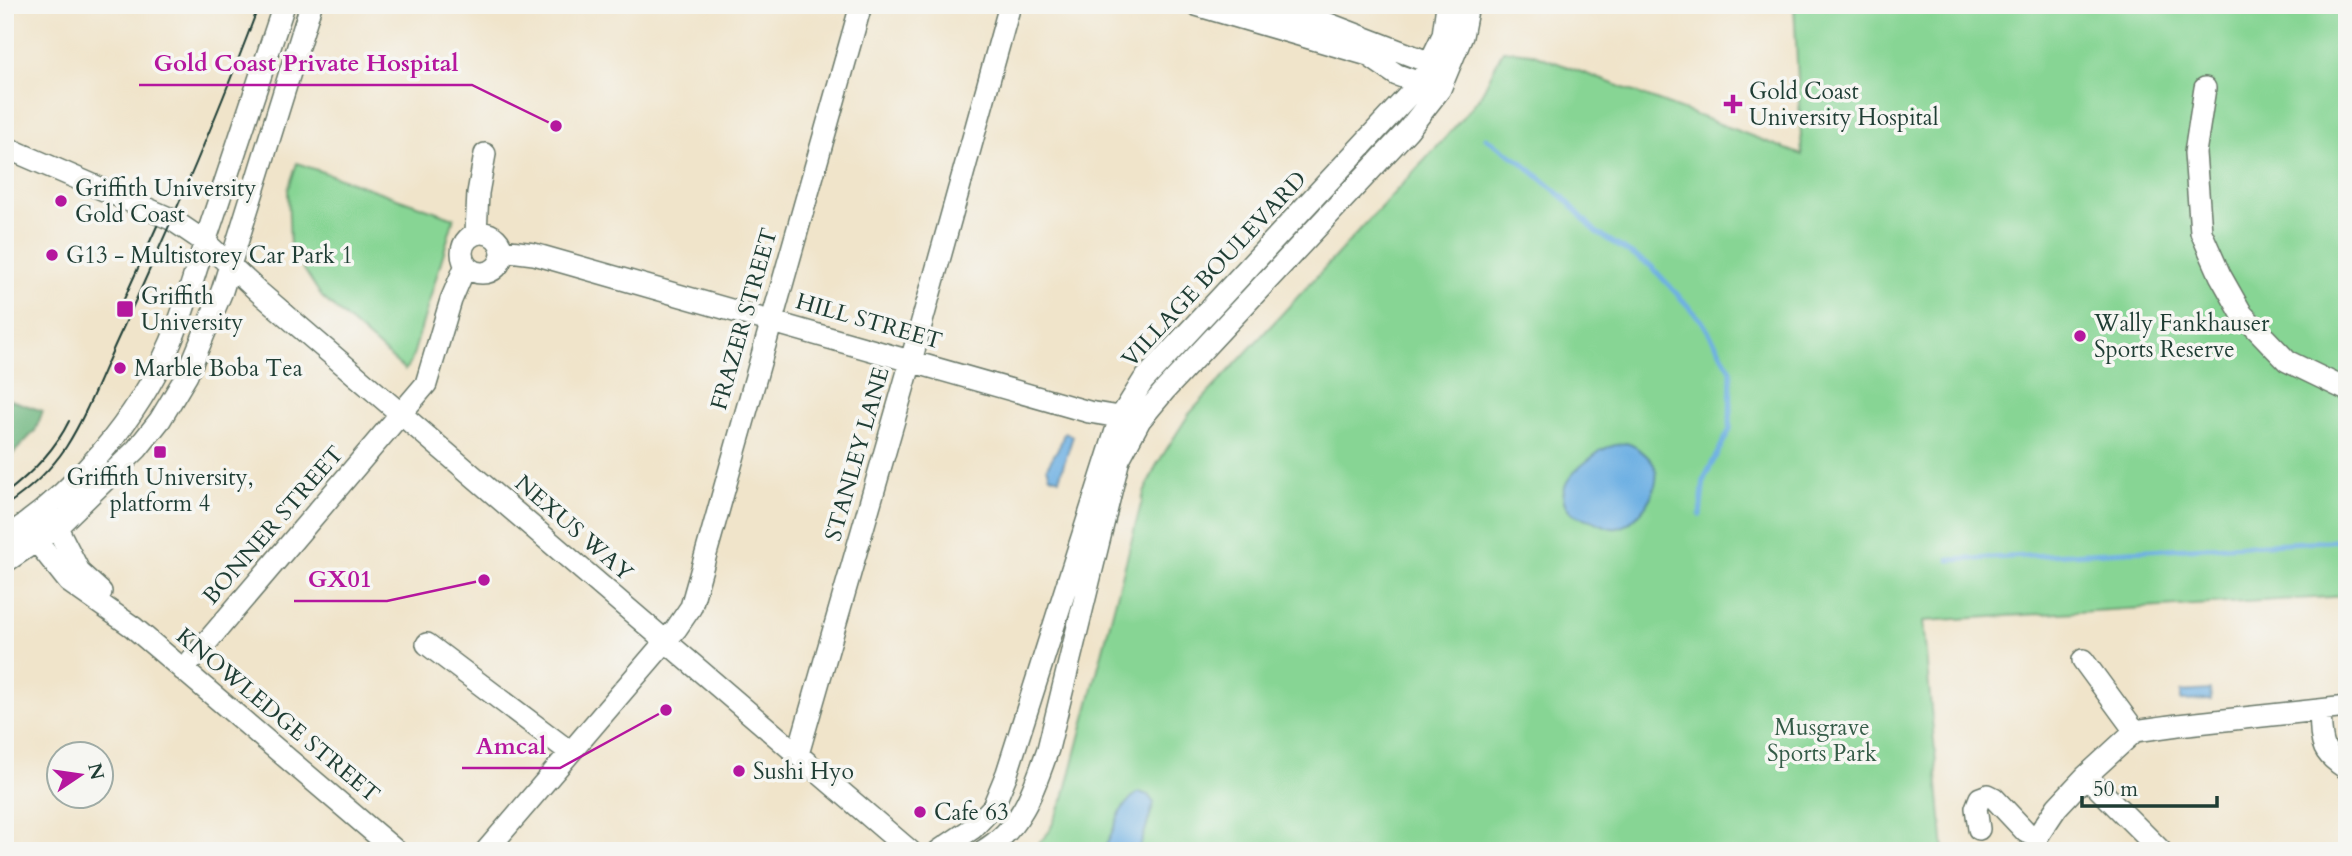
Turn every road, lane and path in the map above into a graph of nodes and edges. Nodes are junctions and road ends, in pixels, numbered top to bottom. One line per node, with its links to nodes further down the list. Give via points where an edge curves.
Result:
1 (284, 5): 15 (street)
2 (311, 5): 17 (street)
3 (860, 5): 19 (street, FRAZER STREET)
4 (1010, 5): 20 (street, STANLEY LANE)
5 (1196, 5): 10 (street, via 1368,55 1397,75)
6 (1269, 5): 9 (street)
7 (1447, 5): 9 (street, VILLAGE BOULEVARD)
8 (1468, 5): 9 (street, VILLAGE BOULEVARD, via 1462,36)
9 (1439, 66): 10 (street, VILLAGE BOULEVARD)
10 (1430, 86): 23 (street, VILLAGE BOULEVARD, via 1143,381)
11 (2205, 88): 21 (street, via 2195,153 2201,232 2220,275 2242,314 2287,361)
12 (5, 147): 15 (street, NEXUS WAY, via 151,210)
13 (485, 154): 14 (street)
14 (476, 233): 16 (street, via 489,233); 18 (street, via 462,251)
15 (205, 242): 17 (street, NEXUS WAY); 24 (street, via 158,370 107,446)
16 (502, 250): 18 (street, via 499,264 488,272 476,272); 19 (street, HILL STREET, via 534,254)
17 (230, 263): 22 (street, NEXUS WAY); 25 (street, via 198,350 160,420 137,449)
18 (466, 265): 22 (street, via 429,378)
19 (770, 321): 20 (street, HILL STREET); 30 (street, FRAZER STREET, via 693,600)
20 (911, 361): 23 (street, HILL STREET); 38 (street, STANLEY LANE)
21 (2347, 390)
22 (402, 415): 30 (street, NEXUS WAY); 33 (street, BONNER STREET)
23 (1130, 419): 46 (street, VILLAGE BOULEVARD, via 998,796 973,828); 47 (street, VILLAGE BOULEVARD, via 1048,749 1020,818)
24 (46, 508): 25 (street, KNOWLEDGE STREET); 26 (street)
25 (57, 527): 26 (street); 29 (street, KNOWLEDGE STREET, via 80,573)
26 (31, 534): 27 (street); 28 (street); 29 (street, KNOWLEDGE STREET, via 69,582)
27 (5, 538)
28 (5, 562)
29 (124, 620): 33 (street, KNOWLEDGE STREET)
30 (666, 642): 37 (street, FRAZER STREET); 38 (street, NEXUS WAY)
31 (426, 644): 37 (street)
32 (2083, 660): 36 (street)
33 (183, 670): 43 (street, KNOWLEDGE STREET)
34 (2347, 707): 35 (street)
35 (2320, 710): 36 (street); 39 (street, via 2322,743 2329,757)
36 (2135, 731): 40 (street)
37 (570, 752): 44 (street, FRAZER STREET)
38 (798, 754): 45 (street, NEXUS WAY)
39 (2347, 769)
40 (2086, 776): 42 (street, via 2057,807); 48 (street)
41 (1979, 830): 42 (street, via 1976,808 1987,795)
42 (2037, 844)
43 (396, 851)
44 (486, 851)
45 (909, 851)
46 (939, 851)
47 (984, 851)
48 (2161, 851)

